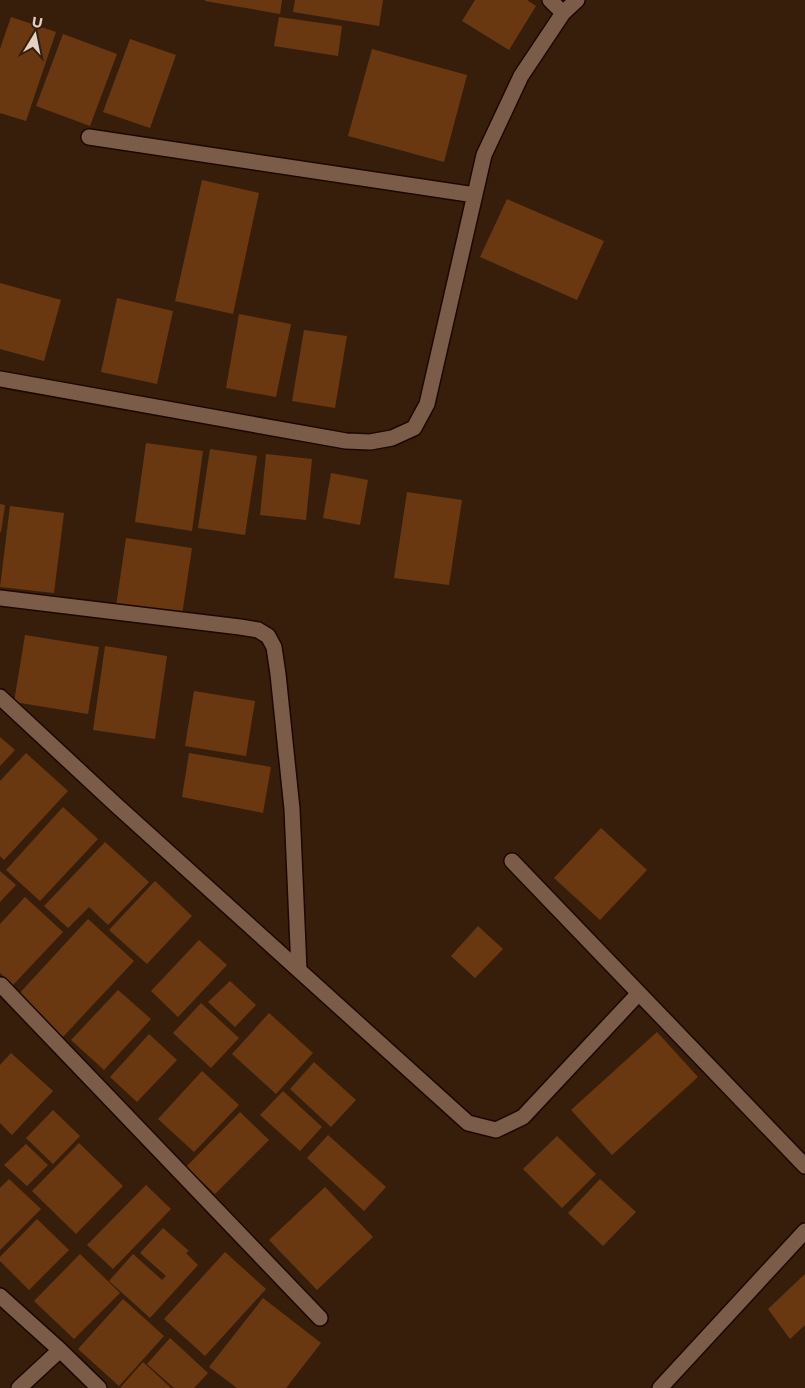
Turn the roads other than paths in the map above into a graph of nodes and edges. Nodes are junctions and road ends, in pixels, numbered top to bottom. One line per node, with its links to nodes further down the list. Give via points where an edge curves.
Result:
1 (550, 0): 3 (street)
2 (577, 0): 3 (street)
3 (563, 13): 5 (street, via 521,76 484,154)
4 (88, 137): 5 (street)
5 (475, 195): 6 (street, via 427,404 414,428 392,438 346,442)
6 (0, 379)
7 (0, 598): 10 (street, via 240,627 258,630 268,636 274,648 278,674 292,809)
8 (0, 697): 10 (street)
9 (512, 861): 12 (street)
10 (299, 970): 12 (street, via 468,1123 496,1130 523,1117)
11 (0, 985): 16 (street)
12 (639, 993): 13 (street)
13 (805, 1166)
14 (805, 1231): 20 (street)
15 (0, 1296): 17 (street)
16 (320, 1318)
17 (60, 1350): 18 (street); 19 (street)
18 (19, 1388)
19 (99, 1388)
20 (660, 1388)

